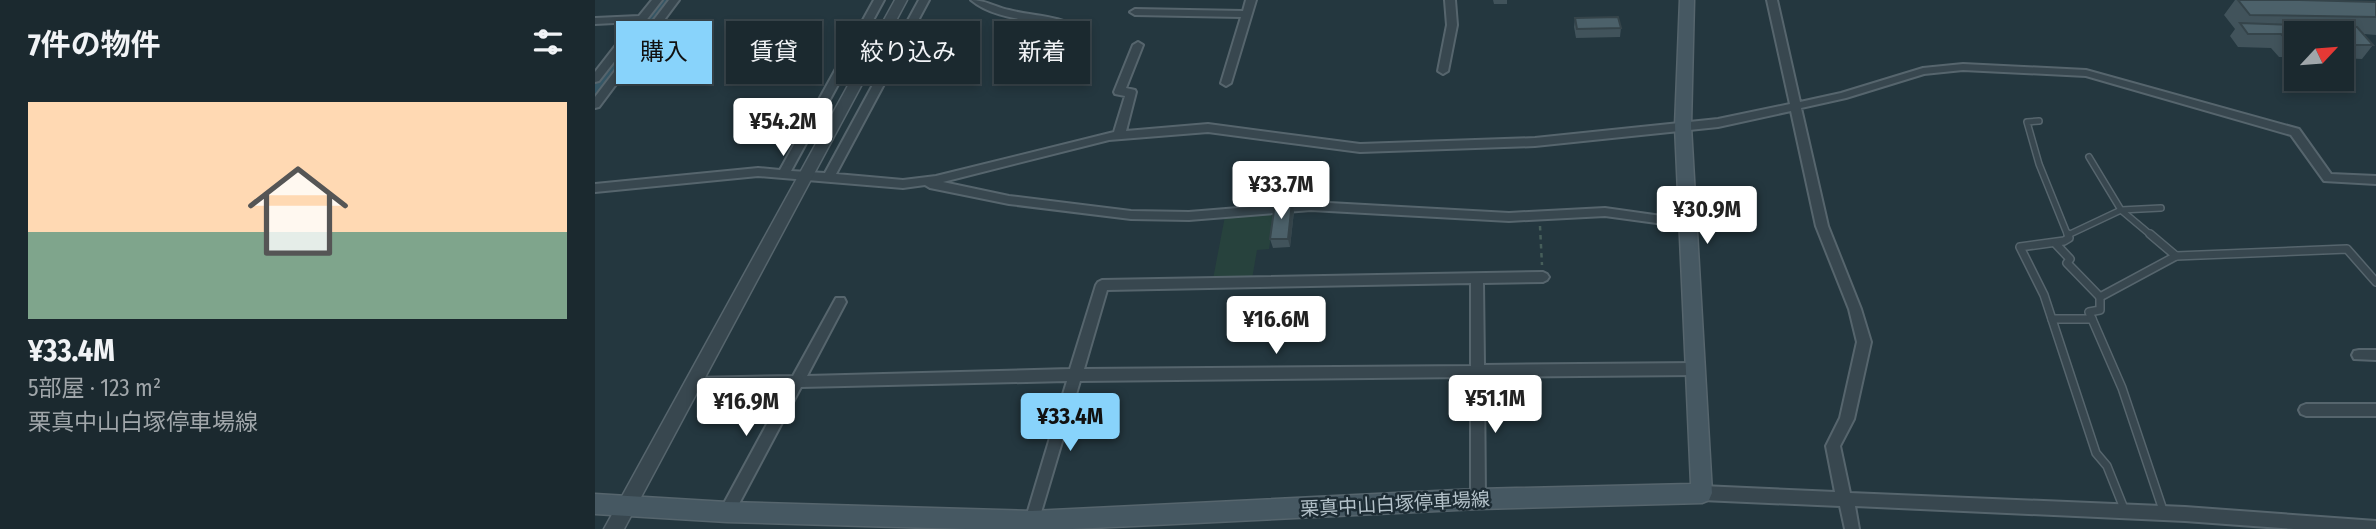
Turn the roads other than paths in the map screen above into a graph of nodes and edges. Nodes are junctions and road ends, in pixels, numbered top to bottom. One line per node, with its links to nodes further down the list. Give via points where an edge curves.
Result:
1 (657, 0): 13 (street)
2 (674, 0): 20 (street)
3 (879, 0): 26 (street)
4 (901, 0): 27 (street)
5 (924, 0): 28 (street)
6 (977, 0): 15 (street, via 987,8)
7 (1251, 0): 12 (street)
8 (1450, 0): 17 (street, via 1452,25)
9 (1687, 0): 23 (main road)
10 (1772, 0): 21 (street)
11 (1135, 12): 12 (street)
12 (1246, 15): 19 (street)
13 (642, 19): 14 (street); 18 (street)
14 (595, 21)
15 (1051, 21)
16 (1138, 46): 24 (street, via 1119,92 1131,92)
17 (1443, 71)
18 (595, 79)
19 (1226, 83)
20 (595, 104)
21 (1795, 106): 23 (street); 29 (street, via 1942,68 2086,73 2295,132 2328,178); 56 (street, via 1822,226 1864,342 1847,419 1833,446)
22 (2039, 121): 35 (lane, via 2027,122)
23 (1683, 126): 24 (street, via 1535,142 1383,148 1208,128); 34 (main road)
24 (1119, 135): 30 (street)
25 (2089, 157): 33 (lane)
26 (783, 174): 27 (street); 31 (street, via 745,173)
27 (805, 177): 28 (street); 51 (street)
28 (828, 179): 30 (street)
29 (2376, 180)
30 (919, 182): 34 (street, via 1009,200 1131,215 1189,216 1311,206 1452,215 1605,212)
31 (595, 188)
32 (2161, 208): 33 (lane)
33 (2121, 210): 35 (lane); 37 (lane)
34 (1686, 223): 47 (main road)
35 (2069, 235): 36 (lane)
36 (2055, 243): 41 (lane, via 2070,259 2067,263); 43 (lane, via 2020,247)
37 (2176, 256): 40 (lane, via 2344,248); 41 (lane)
38 (1543, 277): 39 (street)
39 (1477, 280): 48 (street); 49 (street, via 1102,285)
40 (2376, 282)
41 (2100, 297): 44 (lane, via 2100,310 2089,312)
42 (840, 302): 50 (street)
43 (2052, 319): 44 (lane); 59 (lane, via 2096,453 2107,466)
44 (2092, 319): 61 (lane, via 2122,388)
45 (2359, 355): 46 (street)
46 (2376, 355)
47 (1695, 369): 48 (street); 54 (main road)
48 (1476, 371): 49 (street); 55 (street)
49 (1076, 375): 50 (street); 62 (street)
50 (797, 381): 51 (street); 60 (street)
51 (692, 384): 58 (street)
52 (2306, 410): 53 (street)
53 (2376, 410)
54 (1702, 492): 55 (main road, 栗真中山白塚停車場線); 56 (street)
55 (1478, 499): 62 (main road, 栗真中山白塚停車場線)
56 (1845, 499): 59 (street); 66 (street)
57 (595, 504): 58 (main road, 栗真中山白塚停車場線)
58 (627, 505): 60 (main road, 栗真中山白塚停車場線); 65 (street)
59 (2125, 511): 61 (street)
60 (727, 512): 62 (main road, 栗真中山白塚停車場線)
61 (2164, 513): 63 (street)
62 (1032, 521)
63 (2337, 527): 64 (street)
64 (2376, 528)
65 (614, 529)
66 (1852, 529)

